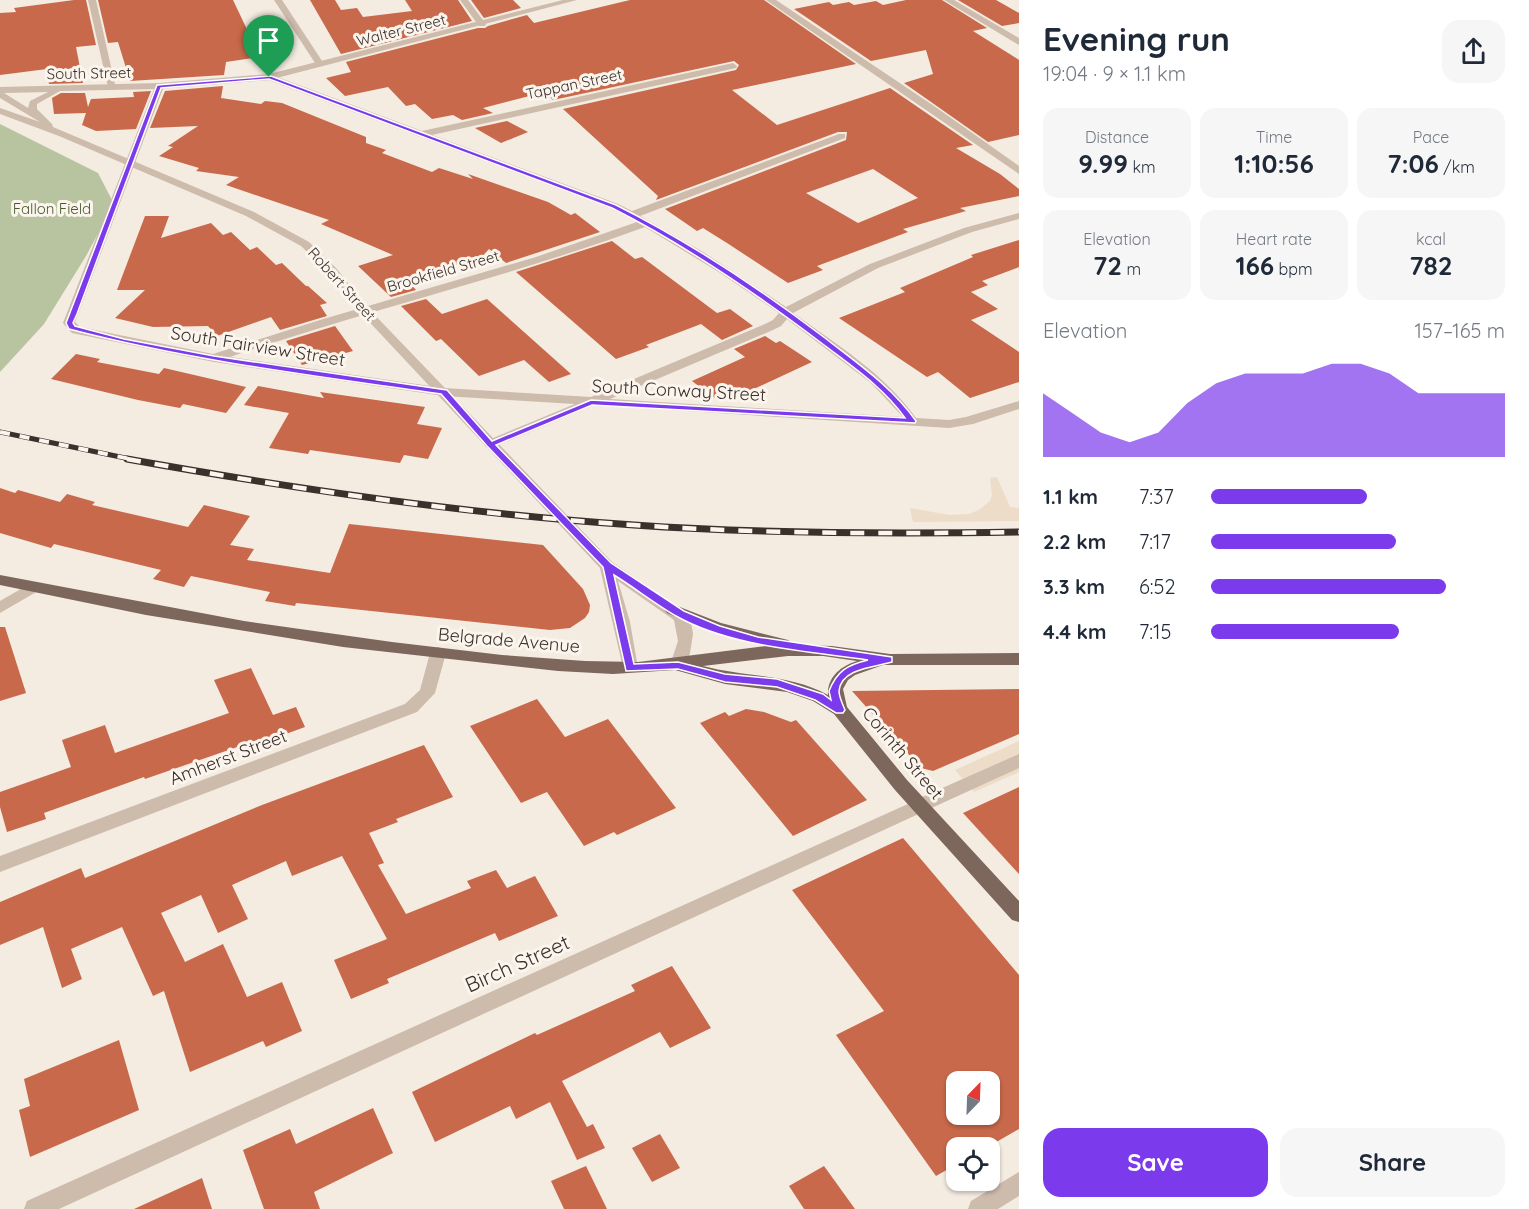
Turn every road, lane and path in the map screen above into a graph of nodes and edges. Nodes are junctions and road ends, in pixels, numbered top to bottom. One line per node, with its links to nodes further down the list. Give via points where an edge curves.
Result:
1 (92, 0): 13 (street)
2 (278, 0): 9 (street)
3 (464, 0): 7 (street)
4 (573, 0): 7 (street, Walter Street)
5 (770, 0): 22 (street)
6 (948, 0): 8 (street)
7 (482, 24): 9 (street, Walter Street)
8 (1019, 42)
9 (320, 64): 11 (street, Walter Street)
10 (733, 66): 19 (street, Tappan Street)
11 (269, 77): 12 (street, South Street); 19 (street, South Street)
12 (159, 86): 13 (street, South Street); 21 (street)
13 (113, 87): 14 (street, South Street)
14 (63, 88): 15 (street, South Street); 17 (street, via 33,103 32,110)
15 (0, 92): 17 (street)
16 (0, 111): 18 (street, Robert Street)
17 (42, 121): 18 (street)
18 (62, 134): 21 (street, Robert Street)
19 (422, 134): 23 (street, South Street)
20 (842, 136): 23 (street)
21 (130, 163): 26 (street, Robert Street, via 250,214 305,244); 28 (street, South Fairview Street, via 69,324 76,330 113,339)
22 (1019, 171)
23 (632, 215): 25 (street, South Street)
24 (1019, 216): 27 (street, via 968,230 874,266)
25 (646, 223): 26 (street, Brookfield Street); 27 (street, South Street)
26 (364, 310): 28 (street, Brookfield Street); 29 (street, Robert Street)
27 (786, 312): 30 (street, via 769,327); 32 (street, South Street, via 883,387)
28 (214, 358): 29 (street, South Fairview Street)
29 (444, 392): 30 (street, South Conway Street); 33 (street, Robert Street)
30 (591, 403): 32 (street, South Conway Street); 33 (street)
31 (1019, 405): 32 (street, South Conway Street, via 959,423)
32 (912, 421)
33 (490, 444): 34 (street, Robert Street)
34 (607, 566): 38 (street, Robert Street); 44 (street, Robert Street)
35 (0, 580): 36 (main road, Belgrade Avenue)
36 (33, 587): 37 (street); 40 (main road, Belgrade Avenue, via 235,627)
37 (0, 608)
38 (672, 609): 39 (main road, via 717,628); 43 (street, via 683,620 686,632)
39 (812, 650): 42 (main road, Belgrade Avenue); 43 (main road, Belgrade Avenue, via 712,658)
40 (438, 653): 44 (main road, Belgrade Avenue); 48 (street, Amherst Street, via 427,693 411,708)
41 (1019, 659): 42 (main road, Belgrade Avenue)
42 (889, 660): 45 (main road, via 854,667 840,677 834,691)
43 (678, 665): 44 (main road, Belgrade Avenue); 45 (main road, Corinth Street, via 725,678 788,686 819,697)
44 (630, 668)
45 (840, 710): 47 (main road, Corinth Street)
46 (1019, 761): 47 (street, Birch Street)
47 (919, 806): 49 (main road, Corinth Street); 51 (street, Birch Street)
48 (0, 864)
49 (1019, 914)
50 (1019, 1183): 52 (street)
51 (35, 1209)
52 (979, 1209)

